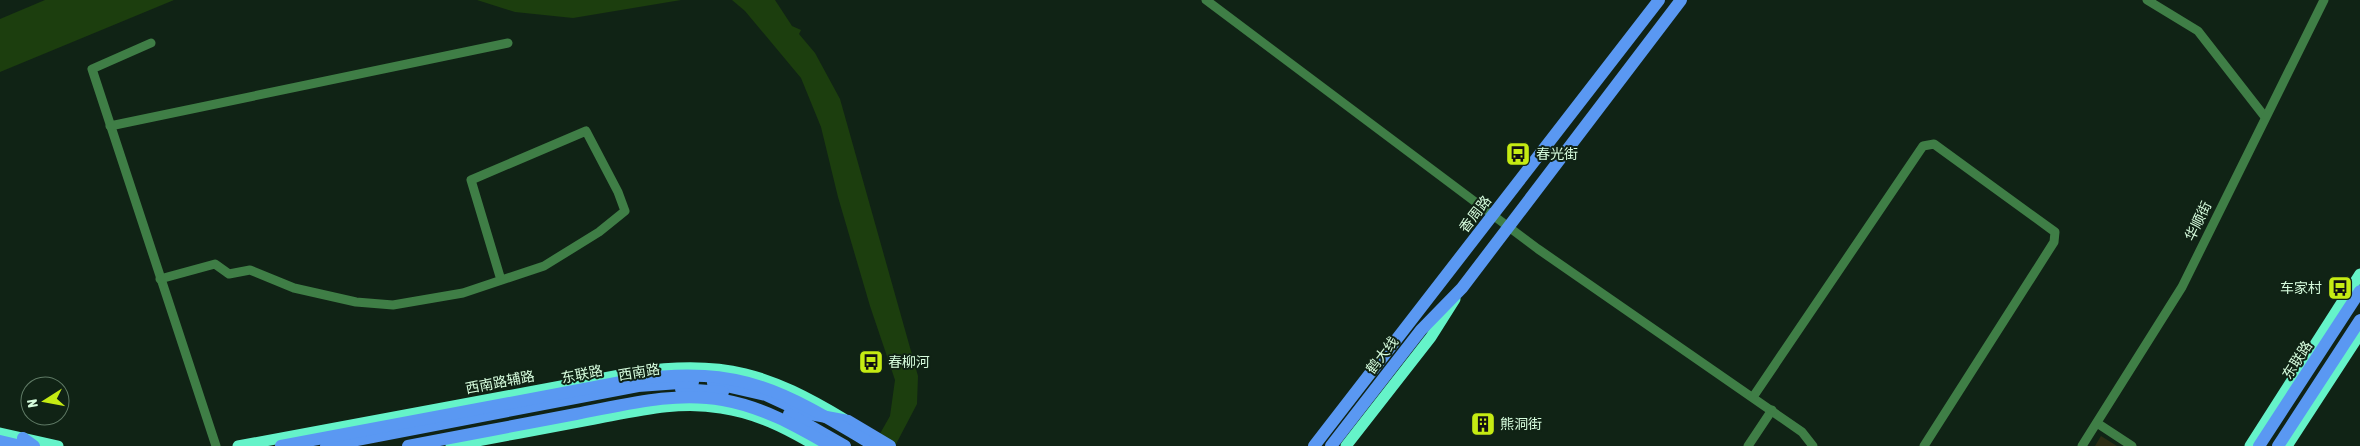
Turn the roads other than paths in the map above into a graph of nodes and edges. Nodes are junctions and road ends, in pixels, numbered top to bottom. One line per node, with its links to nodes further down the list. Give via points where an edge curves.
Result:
1 (1206, 0): 10 (street)
2 (1658, 0): 10 (highway, 香周路)
3 (1681, 0): 11 (highway)
4 (2147, 0): 8 (street, via 2198,31)
5 (2324, 0): 8 (street, 华顺街)
6 (151, 43): 9 (street, via 92,68)
7 (508, 43): 9 (street)
8 (2265, 117): 23 (street, 华顺街, via 2182,287)
9 (110, 126): 13 (street)
10 (1492, 215): 11 (street); 40 (highway, 香周路)
11 (1509, 227): 15 (highway); 19 (street)
12 (2360, 274): 48 (main road)
13 (160, 278): 14 (street, via 215,264 229,274 250,270 294,288 356,302 393,306 463,293); 30 (street)
14 (501, 280): 14 (street, via 544,266 599,232 625,211 586,131 471,180)
15 (1462, 288): 41 (highway, 鹤大线, via 1421,330); 42 (main road, via 1431,337)
16 (2360, 291): 49 (highway, 东联路)
17 (2360, 320): 50 (highway)
18 (2360, 334): 51 (main road)
19 (1752, 397): 21 (street); 45 (street, via 1923,146 1934,144 2055,232 2054,242)
20 (585, 404): 24 (highway); 28 (highway, 西南路, via 664,390 724,392 782,410); 34 (highway, 西南路)
21 (1772, 410): 43 (street); 44 (street, via 1802,432)
22 (848, 421): 28 (street); 31 (main road, 西南路辅路, via 772,381 728,369 683,366); 33 (highway, 西南路, via 805,413 746,389 683,382 638,386); 39 (highway, 西南路)
23 (2097, 423): 46 (street, 华顺街); 47 (street)
24 (553, 427): 36 (main road); 37 (main road, via 667,406 702,406 760,418)
25 (0, 433): 27 (main road)
26 (0, 441): 27 (highway)
27 (26, 443): 29 (main road)
28 (837, 445): 35 (highway, bridge, via 762,410 723,400 684,397 641,402)
29 (58, 446)
30 (216, 446)
31 (238, 446)
32 (282, 446): 38 (highway, 东联路, bridge, via 637,379 683,374 727,377 769,388 809,407)
33 (326, 446)
34 (366, 446)
35 (408, 446)
36 (451, 446)
37 (816, 446)
38 (875, 446)
39 (890, 446)
40 (1314, 446)
41 (1330, 446)
42 (1346, 446)
43 (1748, 446)
44 (1812, 446)
45 (1924, 446)
46 (2082, 446)
47 (2132, 446)
48 (2250, 446)
49 (2259, 446)
50 (2278, 446)
51 (2287, 446)

